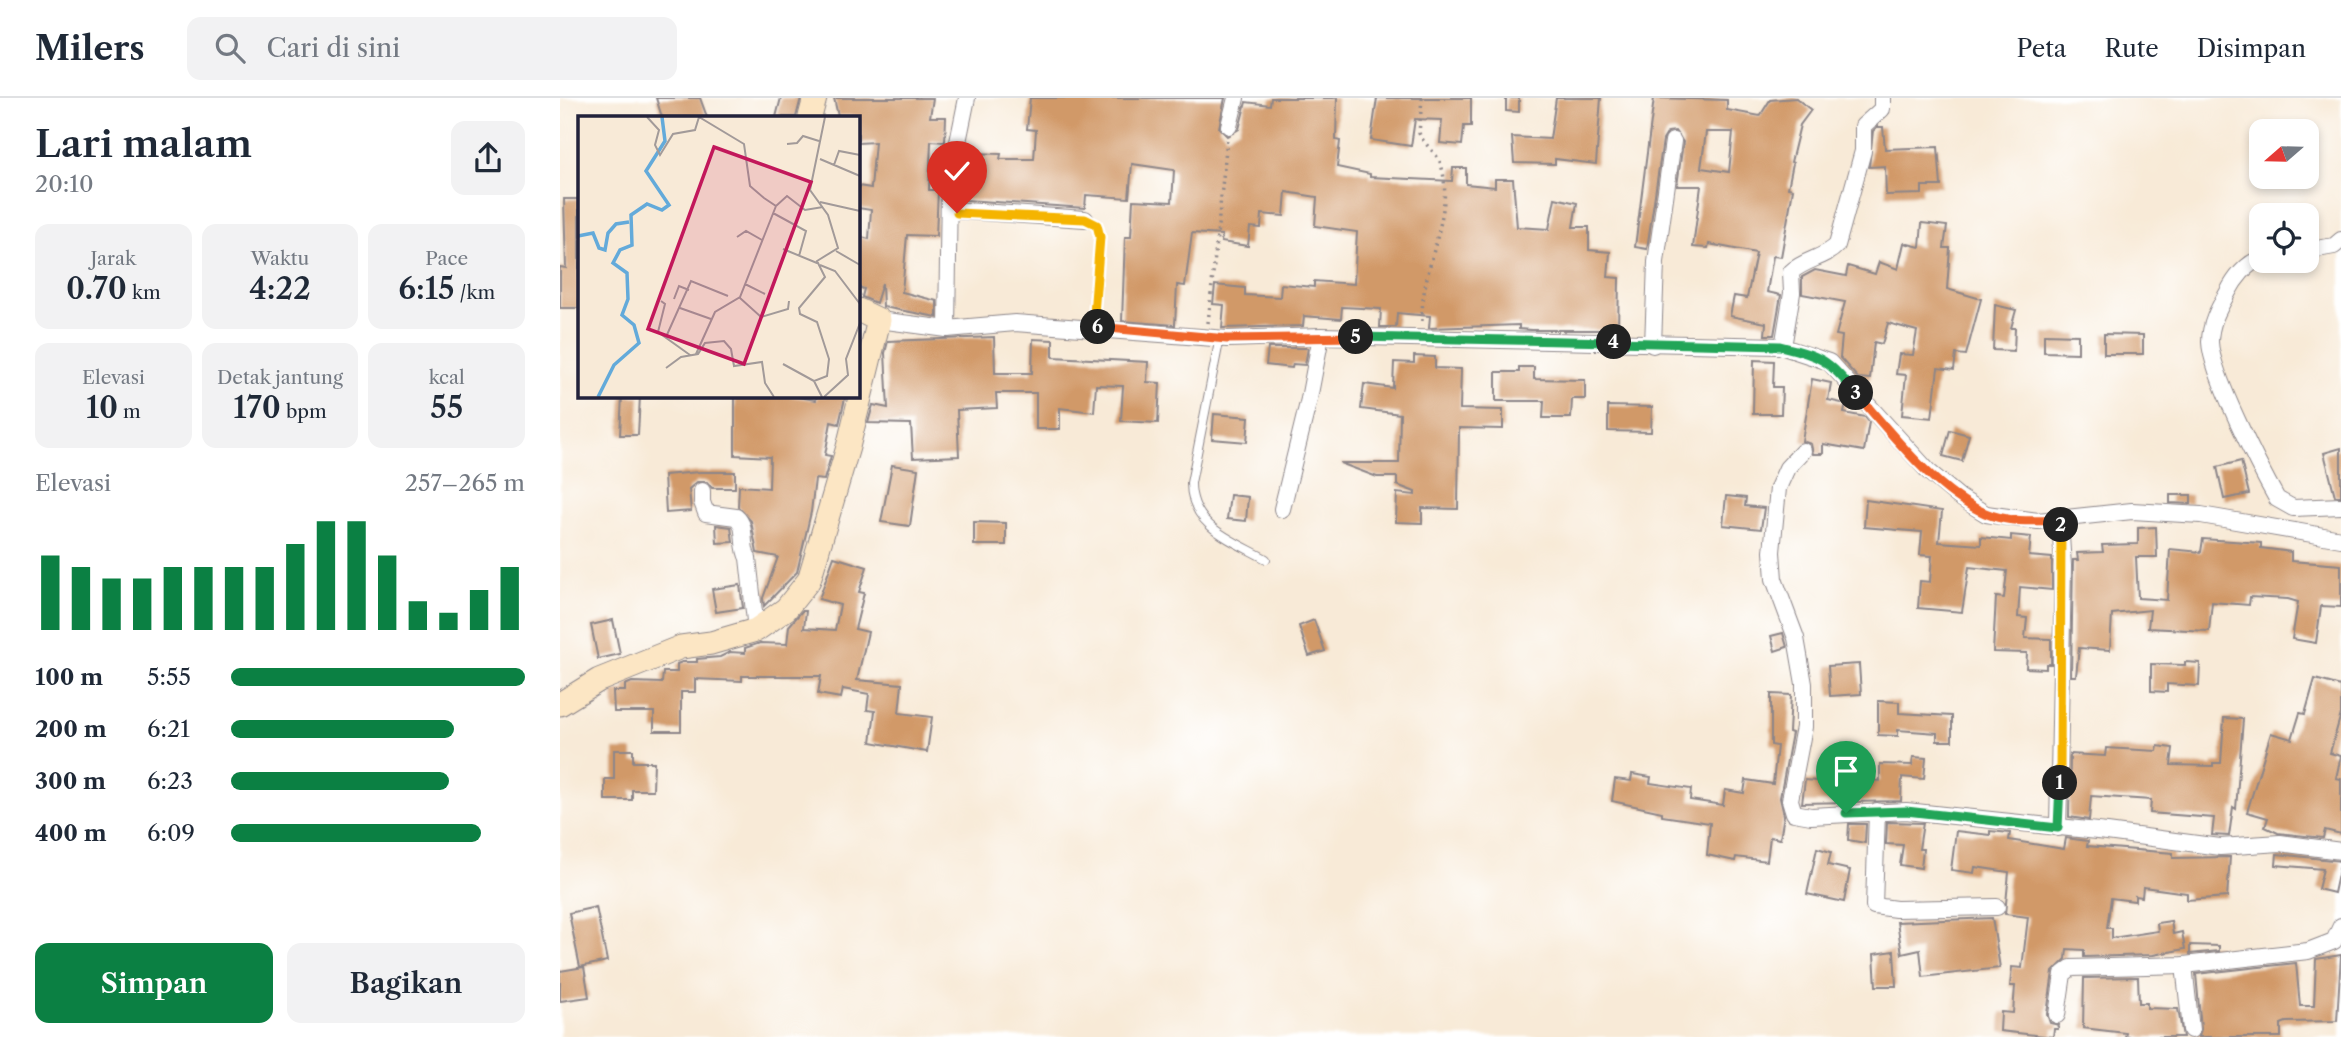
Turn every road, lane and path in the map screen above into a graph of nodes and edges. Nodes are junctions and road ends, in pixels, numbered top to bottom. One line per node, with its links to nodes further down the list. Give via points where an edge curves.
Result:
1 (816, 98): 6 (street)
2 (967, 98): 9 (street, via 949,186)
3 (1236, 98): 7 (street)
4 (1422, 98): 20 (path, via 1419,133 1439,158 1446,204 1421,297)
5 (1882, 98): 22 (street, via 1882,109 1863,126 1863,151 1838,245 1791,272)
6 (810, 116)
7 (1229, 126): 19 (path)
8 (1673, 141): 21 (street, via 1656,262)
9 (950, 210): 10 (street); 17 (street)
10 (1085, 219): 16 (path, via 1097,225 1100,237)
11 (2341, 240): 12 (street)
12 (2319, 249)
13 (2249, 266): 25 (street, via 2233,281 2212,323 2210,343 2218,374 2277,499 2293,509)
14 (859, 310): 15 (street)
15 (879, 320): 17 (street); 30 (street, via 809,580 786,609)
16 (1093, 327): 17 (street, via 1015,323); 19 (street)
17 (947, 329)
18 (1321, 336): 19 (street); 20 (street); 26 (street)
19 (1213, 337): 29 (lane, via 1191,501 1200,517 1220,534)
20 (1424, 341): 21 (street)
21 (1653, 345): 22 (street)
22 (1783, 347): 27 (street, via 1829,362 1906,449 1959,497 1986,514 2013,520)
23 (1802, 451): 32 (street, via 1778,488 1772,552 1774,579 1801,655 1806,707 1791,811 1811,816)
24 (702, 491): 30 (street, via 706,513 736,517 743,526)
25 (2341, 506)
26 (1282, 509)
27 (2060, 520): 28 (street, via 2132,511 2189,514); 33 (street)
28 (2341, 539)
29 (1266, 559)
30 (756, 630): 31 (street, via 681,647 599,680)
31 (560, 704)
32 (1877, 811): 33 (street); 35 (street, via 1874,906)
33 (2058, 828): 34 (street, via 2220,847 2280,843)
34 (2341, 851)
35 (1997, 907)
36 (2341, 926): 37 (street, via 2334,941 2308,951)
37 (2184, 965): 38 (street, via 2067,970); 39 (street)
38 (2057, 1015)
39 (2191, 1030)

